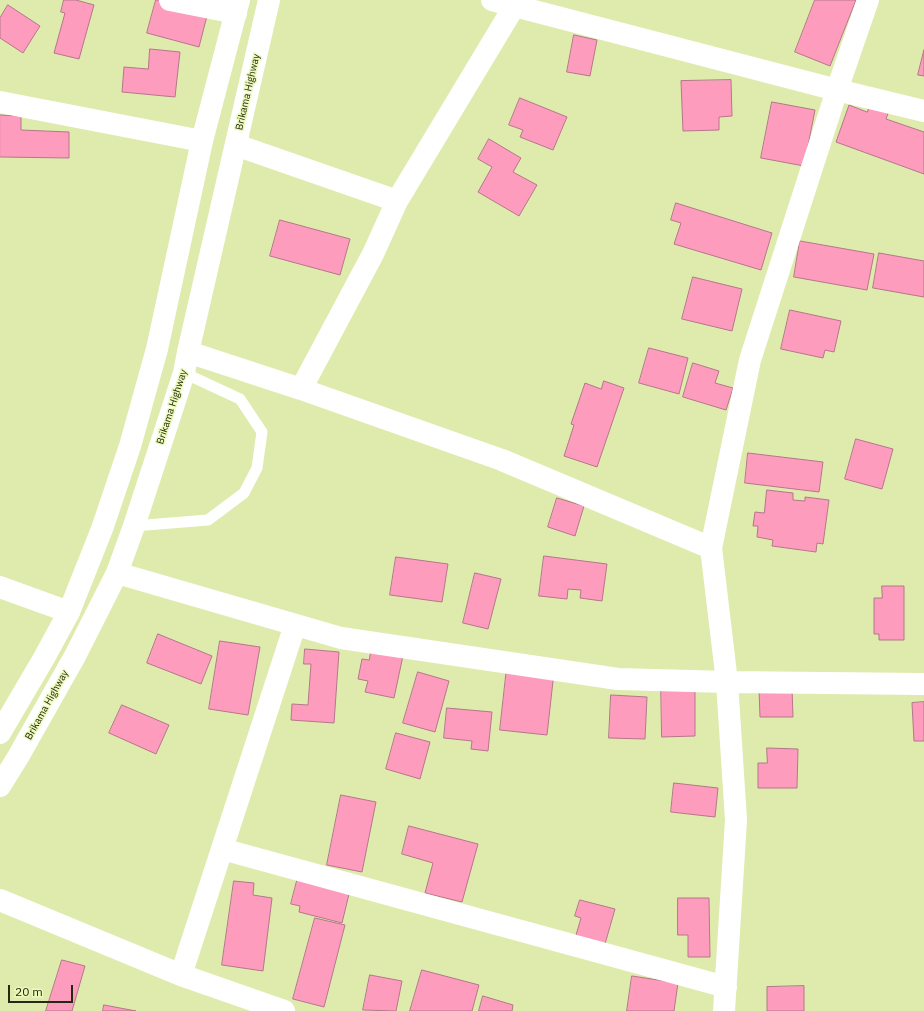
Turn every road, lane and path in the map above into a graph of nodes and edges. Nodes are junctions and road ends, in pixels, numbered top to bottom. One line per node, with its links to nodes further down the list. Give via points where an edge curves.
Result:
1 (170, 0): 6 (main road)
2 (269, 0): 11 (main road, Brikama Highway)
3 (492, 0): 5 (main road)
4 (868, 0): 7 (main road)
5 (516, 3): 7 (main road); 12 (main road)
6 (238, 6): 10 (main road)
7 (837, 90): 9 (main road); 17 (main road, via 750,360)
8 (0, 102): 10 (main road)
9 (924, 111)
10 (202, 141): 20 (main road, via 157,349 130,446 102,529)
11 (236, 145): 12 (main road); 13 (main road, Brikama Highway)
12 (397, 201): 15 (main road, via 373,254)
13 (188, 352): 14 (main road, Brikama Highway); 15 (main road)
14 (184, 373): 16 (main road, Brikama Highway); 16 (lane, via 240,399 262,432 257,468 244,493 208,520)
15 (301, 389): 17 (main road, via 502,460)
16 (134, 526): 18 (main road, Brikama Highway)
17 (710, 548): 22 (main road)
18 (117, 573): 21 (main road); 25 (main road, Brikama Highway, via 75,656)
19 (0, 587): 20 (main road)
20 (69, 612): 24 (main road)
21 (294, 625): 22 (main road, via 341,638 618,679); 26 (main road)
22 (727, 682): 23 (main road); 29 (main road, via 736,820)
23 (924, 684)
24 (0, 733)
25 (0, 786)
26 (222, 849): 28 (main road); 29 (main road)
27 (0, 900): 28 (main road)
28 (181, 975): 30 (main road)
29 (726, 987): 31 (main road)
30 (284, 1011)
31 (724, 1011)

